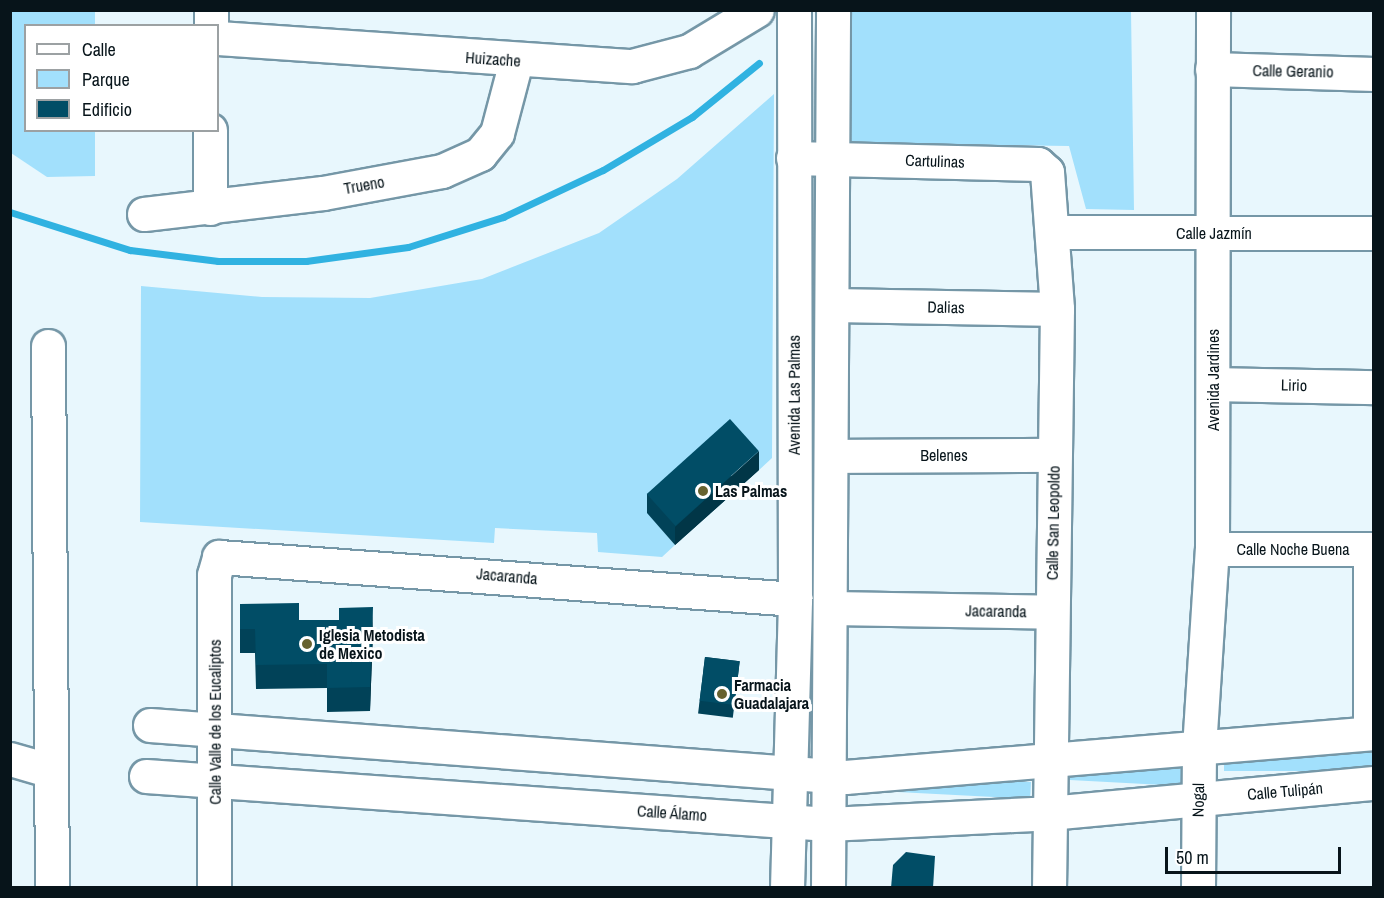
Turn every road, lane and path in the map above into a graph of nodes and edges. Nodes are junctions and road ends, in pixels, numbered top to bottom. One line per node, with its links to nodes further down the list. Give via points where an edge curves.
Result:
1 (757, 10): 6 (street, Huizache, via 689,51 632,66)
2 (794, 10): 10 (street, Avenida Las Palmas)
3 (833, 10): 11 (street)
4 (1213, 10): 7 (street, Avenida Jardines)
5 (219, 38): 6 (street, Huizache)
6 (516, 61): 13 (street, Trueno, via 497,133 480,154 442,171)
7 (1212, 69): 8 (street, Calle Geranio); 17 (street, Avenida Jardines)
8 (1374, 74)
9 (210, 132): 13 (street)
10 (793, 158): 11 (street, Cartulinas); 28 (street, Avenida Las Palmas)
11 (833, 158): 12 (street, Cartulinas); 18 (street)
12 (1038, 164): 15 (street, Calle San Leopoldo, via 1047,172)
13 (210, 208): 14 (street, Trueno)
14 (144, 214)
15 (1055, 232): 17 (street, Calle Jazmín); 19 (street, Calle San Leopoldo)
16 (1374, 233): 17 (street, Calle Jazmín)
17 (1212, 234): 21 (street, Avenida Jardines)
18 (835, 305): 19 (street, Dalias); 24 (street)
19 (1057, 309): 23 (street, Calle San Leopoldo)
20 (48, 346): 38 (street)
21 (1214, 384): 22 (street, Lirio); 25 (street, Avenida Jardines)
22 (1374, 387)
23 (1054, 455): 24 (street, Belenes); 30 (street, Calle San Leopoldo)
24 (834, 456): 29 (street)
25 (1212, 549): 26 (street, Calle Noche Buena); 34 (street, Avenida Jardines)
26 (1372, 549): 33 (street)
27 (219, 557): 28 (street, Jacaranda); 32 (street, Calle Valle de los Eucaliptos, via 214,575)
28 (795, 599): 39 (street, Avenida Las Palmas)
29 (833, 608): 30 (street, Jacaranda); 40 (street)
30 (1052, 612): 37 (street, Calle San Leopoldo)
31 (150, 724): 32 (street)
32 (216, 730): 35 (street); 42 (street, Calle Valle de los Eucaliptos)
33 (1372, 733): 34 (street)
34 (1199, 748): 37 (street); 44 (street, Nogal)
35 (525, 752): 39 (street); 45 (street)
36 (10, 759): 38 (street)
37 (1047, 762): 40 (street); 46 (street, Calle San Leopoldo)
38 (48, 770): 49 (street)
39 (789, 772): 40 (street); 47 (street, Avenida Las Palmas)
40 (829, 775): 48 (street)
41 (146, 776): 42 (street, Calle Álamo)
42 (215, 779): 45 (street, Calle Álamo); 50 (street, Calle Valle de los Eucaliptos)
43 (1374, 783): 44 (street, Calle Tulipán)
44 (1197, 799): 46 (street, Calle Álamo); 54 (street, Nogal)
45 (522, 802): 47 (street, Calle Álamo)
46 (1049, 813): 48 (street, Calle Álamo); 53 (street, Calle San Leopoldo)
47 (788, 822): 48 (street, Calle Álamo); 51 (street, Avenida Las Palmas)
48 (828, 824): 52 (street)
49 (52, 888)
50 (214, 888)
51 (787, 888)
52 (828, 888)
53 (1048, 888)
54 (1198, 888)

